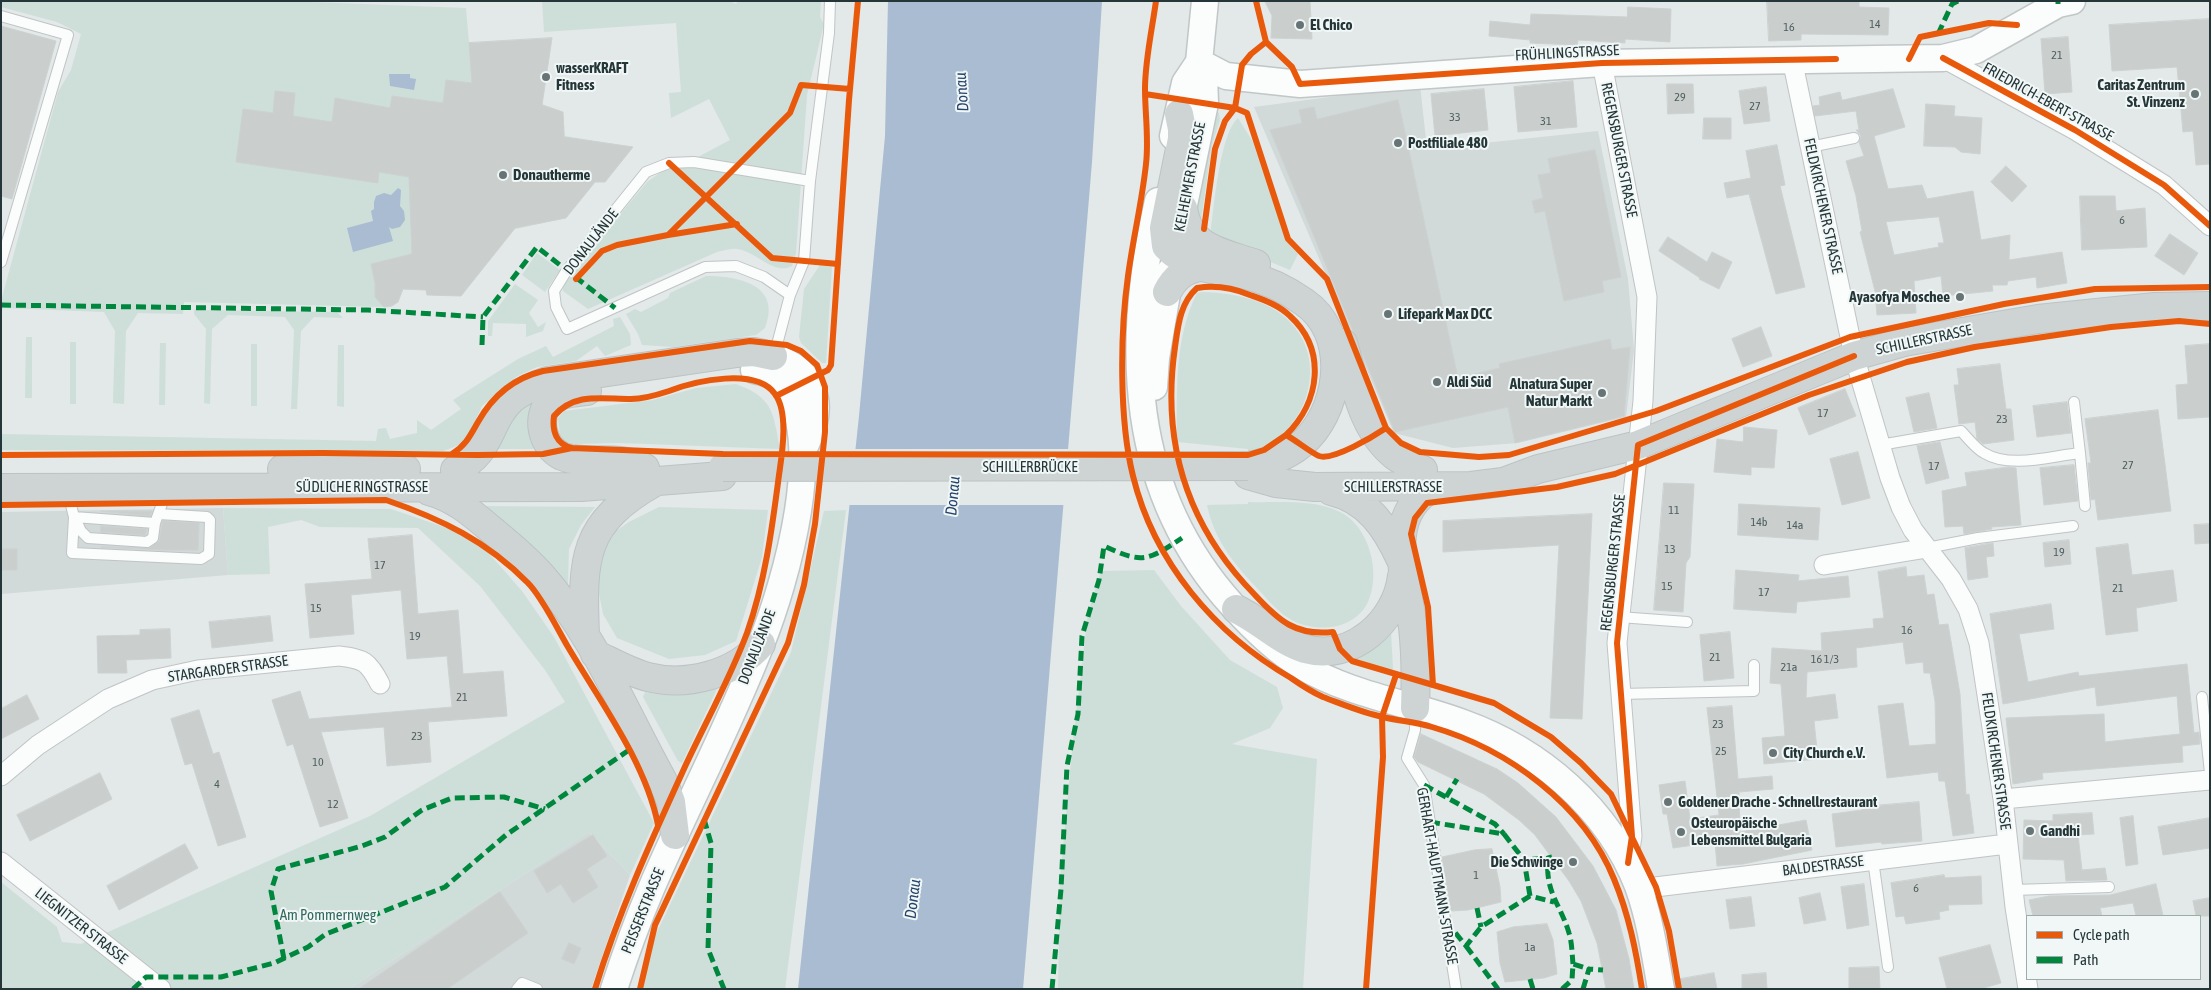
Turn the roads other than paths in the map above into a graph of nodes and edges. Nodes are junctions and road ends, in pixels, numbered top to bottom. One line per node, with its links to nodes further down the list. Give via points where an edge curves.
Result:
1 (1205, 1): 7 (street)
2 (2072, 1): 6 (street, FRÜHLINGSTRASSE, via 2058,4 1976,50)
3 (830, 2): 12 (lane)
4 (1, 16): 15 (lane, via 68,34)
5 (1792, 58): 6 (street, FRÜHLINGSTRASSE); 8 (street, FRÜHLINGSTRASSE); 11 (street, FELDKIRCHENER STRASSE)
6 (1943, 58): 14 (street, FRIEDRICH-EBERT-STRASSE, via 2075,130 2164,185)
7 (1199, 62): 8 (street, FRÜHLINGSTRASSE, via 1226,76 1300,84); 9 (street, via 1185,83); 13 (street, KELHEIMER STRASSE, via 1204,75 1205,103)
8 (1602, 63): 25 (street, REGENSBURGER STRASSE, via 1646,297 1646,359)
9 (1179, 114): 16 (main road, via 1182,139 1164,238); 27 (street, via 1148,252 1140,322 1139,385)
10 (1854, 138): 11 (lane)
11 (1810, 147): 22 (street, FELDKIRCHENER STRASSE)
12 (810, 181): 20 (lane, via 804,261); 20 (lane, DONAULÄNDE, via 694,162 673,162 646,172 567,270 554,291 556,307 567,329 705,267 736,266 764,277)
13 (1183, 208): 16 (street, KELHEIMER STRASSE); 34 (main road, via 1186,225 1196,239 1210,248 1274,270 1298,283 1331,314 1375,436 1396,457)
14 (2210, 226)
15 (3, 248): 17 (lane)
16 (1174, 255): 18 (main road); 19 (street, KELHEIMER STRASSE)
17 (1, 262)
18 (1200, 267): 19 (main road, via 1181,273); 31 (main road, via 1246,275 1292,295 1319,316 1335,353 1332,392 1317,427 1284,456)
19 (1167, 292): 27 (street, KELHEIMER STRASSE, via 1156,358)
20 (790, 295): 23 (lane)
21 (2210, 306): 22 (main road, SCHILLERSTRASSE, via 2155,307 2038,319 1904,342)
22 (1854, 356): 25 (main road, SCHILLERSTRASSE); 26 (street, FELDKIRCHENER STRASSE)
23 (769, 369): 30 (main road, via 754,352 547,381 512,399 501,411 478,455 469,464); 33 (main road, via 562,394 546,407 543,429 554,452 564,457 630,460); 50 (street, DONAULÄNDE, via 788,361 802,371 812,390 815,417 804,449 792,540 783,578)
24 (2074, 402): 28 (lane)
25 (1638, 445): 34 (main road, SCHILLERSTRASSE, via 1538,469 1512,466); 48 (street, REGENSBURGER STRASSE)
26 (1880, 445): 28 (lane, via 1961,431 1982,452 1999,460); 44 (street, FELDKIRCHENER STRASSE, via 1901,507)
27 (1151, 447): 47 (street, via 1182,538 1206,574)
28 (2080, 453): 40 (lane)
29 (1, 469): 30 (main road, SÜDLICHE RINGSTRASSE)
30 (455, 470): 33 (main road, SÜDLICHE RINGSTRASSE)
31 (1248, 471): 32 (main road, SCHILLERBRÜCKE, bridge); 34 (main road, SCHILLERSTRASSE); 36 (main road, SCHILLERSTRASSE, via 1276,483)
32 (722, 472): 33 (main road, SÜDLICHE RINGSTRASSE)
33 (651, 474): 35 (main road, SÜDLICHE RINGSTRASSE, via 581,487); 51 (main road, via 594,534 584,576)
34 (1429, 478): 36 (main road, SCHILLERSTRASSE); 46 (main road, via 1407,518 1403,532)
35 (413, 487): 39 (main road, SÜDLICHE RINGSTRASSE); 51 (main road, via 450,498 519,552 542,576)
36 (1315, 487): 46 (main road, via 1355,499 1369,509 1391,538)
37 (1, 488): 38 (main road, SÜDLICHE RINGSTRASSE)
38 (67, 488): 39 (main road, SÜDLICHE RINGSTRASSE); 41 (lane)
39 (168, 488): 42 (lane)
40 (2086, 506)
41 (74, 517): 42 (lane); 42 (lane, via 88,538 150,542); 42 (lane, via 72,553 201,559 209,554 210,520 207,517)
42 (157, 518)
43 (2073, 526): 44 (lane)
44 (1927, 548): 45 (street); 60 (street, FELDKIRCHENER STRASSE, via 1951,579 1968,609 1979,643)
45 (1824, 565)
46 (1402, 566): 47 (main road, via 1398,593 1387,616 1360,640 1340,649 1328,651 1290,643); 56 (main road, via 1414,642)
47 (1236, 609): 56 (street, via 1264,637 1299,664 1338,683)
48 (1619, 617): 49 (lane); 54 (street, REGENSBURGER STRASSE)
49 (1687, 622)
50 (761, 644): 51 (main road, via 733,667 687,679 650,677 632,672); 61 (street, DONAULÄNDE)
51 (590, 645): 61 (main road, via 663,781 671,802)
52 (1754, 665): 54 (lane, via 1754,691)
53 (380, 684): 58 (street, STARGARDER STRASSE, via 371,667 360,659 339,656 198,670 152,680 108,699 38,745)
54 (1620, 694): 65 (street, REGENSBURGER STRASSE, via 1632,836)
55 (2202, 697): 57 (lane)
56 (1415, 708): 65 (street, via 1463,722 1508,741 1538,760 1572,788 1600,820); 75 (lane, GERHART-HAUPTMANN-STRASSE, via 1416,730 1407,758 1424,785)
57 (2210, 773)
58 (1, 776)
59 (2210, 780): 60 (street)
60 (2003, 799): 62 (street, FELDKIRCHENER STRASSE)
61 (675, 835): 74 (street, PEISSERSTRASSE, via 650,889)
62 (2007, 844): 63 (street, BALDESTRASSE); 68 (street, FELDKIRCHENER STRASSE)
63 (1873, 860): 67 (street, BALDESTRASSE); 69 (lane)
64 (1, 862): 71 (street, LIEGNITZER STRASSE)
65 (1628, 863): 67 (street)
66 (2109, 887): 68 (lane)
67 (1639, 889): 76 (street, via 1649,922)
68 (2013, 890): 70 (street, FELDKIRCHENER STRASSE)
69 (1888, 967)
70 (2026, 976)
71 (161, 989)
72 (516, 989): 73 (lane, via 522,983)
73 (536, 989)
74 (614, 989)
75 (1456, 989)
76 (1661, 989)

